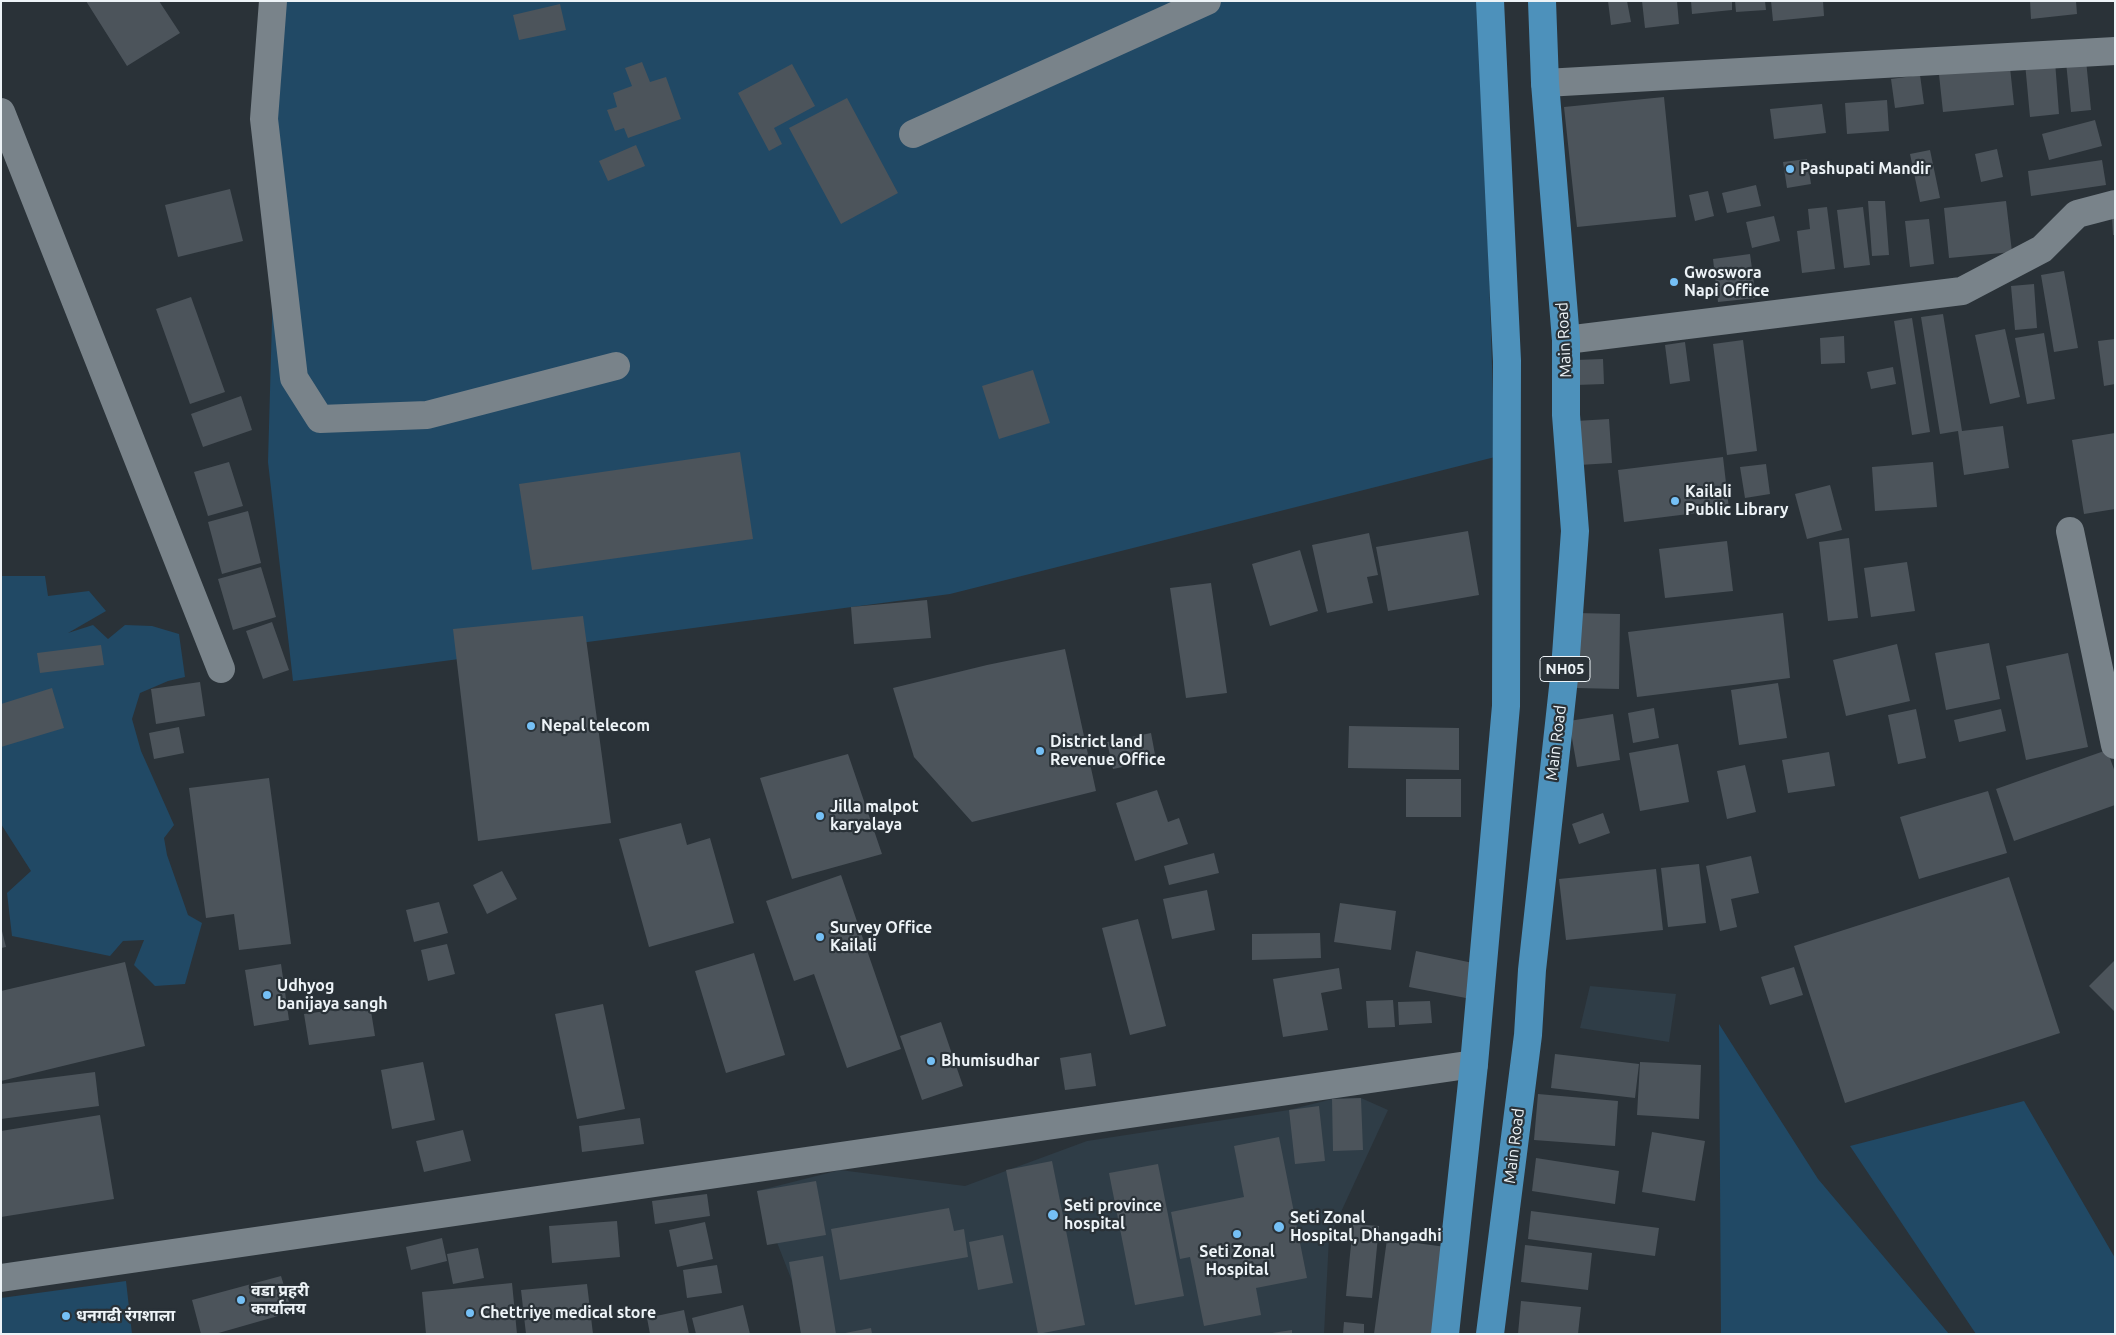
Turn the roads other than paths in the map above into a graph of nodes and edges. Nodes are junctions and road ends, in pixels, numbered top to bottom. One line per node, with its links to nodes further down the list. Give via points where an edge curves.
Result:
1 (273, 1): 11 (street, via 264,119 294,378 320,419 427,415)
2 (1207, 1): 8 (street)
3 (1490, 1): 15 (main road, via 1507,361 1506,706)
4 (1542, 1): 6 (main road, Main Road / NH05)
5 (2115, 52): 6 (street)
6 (1545, 83): 10 (main road, Main Road / NH05)
7 (1, 112): 13 (street)
8 (913, 134)
9 (2115, 204): 10 (street, via 2077,214 2042,250 1962,291)
10 (1566, 340): 18 (main road, Main Road / NH05, via 1566,415 1575,531 1568,629 1528,1036)
11 (616, 366)
12 (2070, 531): 14 (street)
13 (221, 669)
14 (2115, 745)
15 (1474, 1064): 16 (street); 17 (main road)
16 (1, 1278)
17 (1445, 1334)
18 (1490, 1334)

